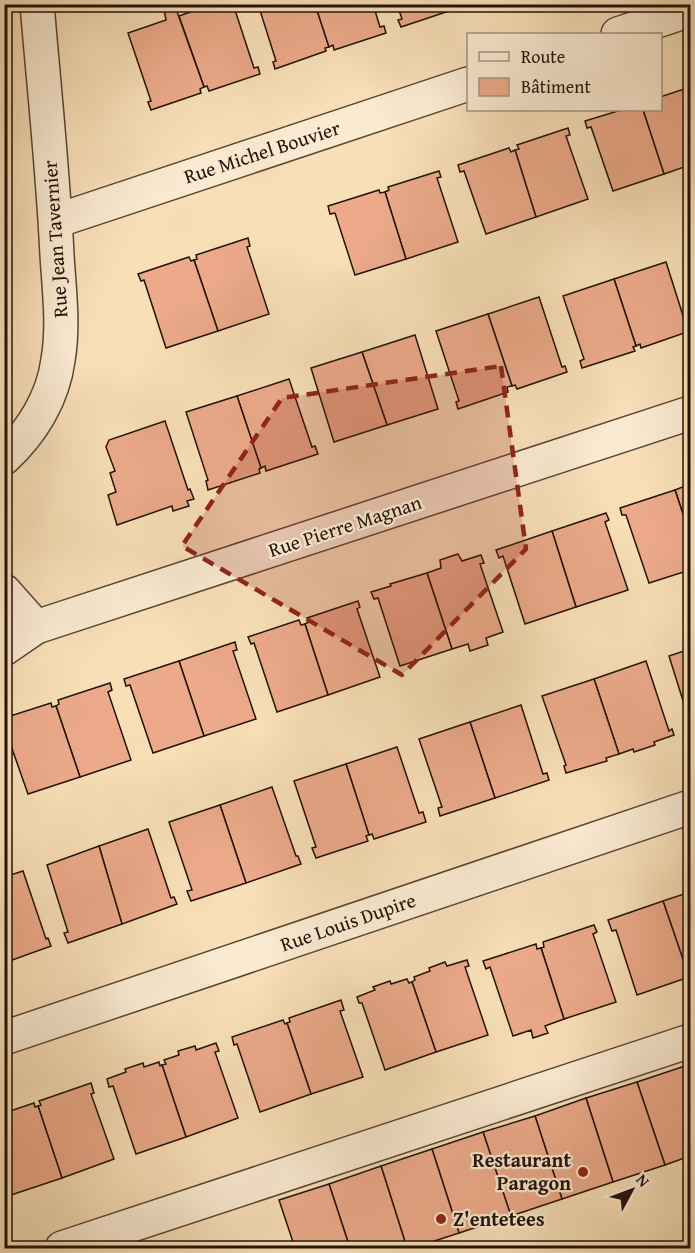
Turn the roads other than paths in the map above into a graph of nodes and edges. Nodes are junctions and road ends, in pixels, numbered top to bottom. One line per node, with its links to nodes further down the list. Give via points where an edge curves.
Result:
1 (37, 4): 5 (street, Rue Jean Tavernier)
2 (690, 10): 3 (street)
3 (621, 33)
4 (467, 84): 5 (street, Rue Michel Bouvier)
5 (56, 221): 7 (street, Rue Jean Tavernier, via 61,332 58,361 39,416)
6 (690, 413): 9 (street, Rue Pierre Magnan)
7 (4, 458)
8 (4, 591): 9 (street)
9 (36, 627): 10 (street, Rue Pierre Magnan)
10 (4, 649)
11 (690, 807): 12 (street, Rue Louis Dupire)
12 (4, 1038)
13 (690, 1041): 14 (street)
14 (62, 1248)

